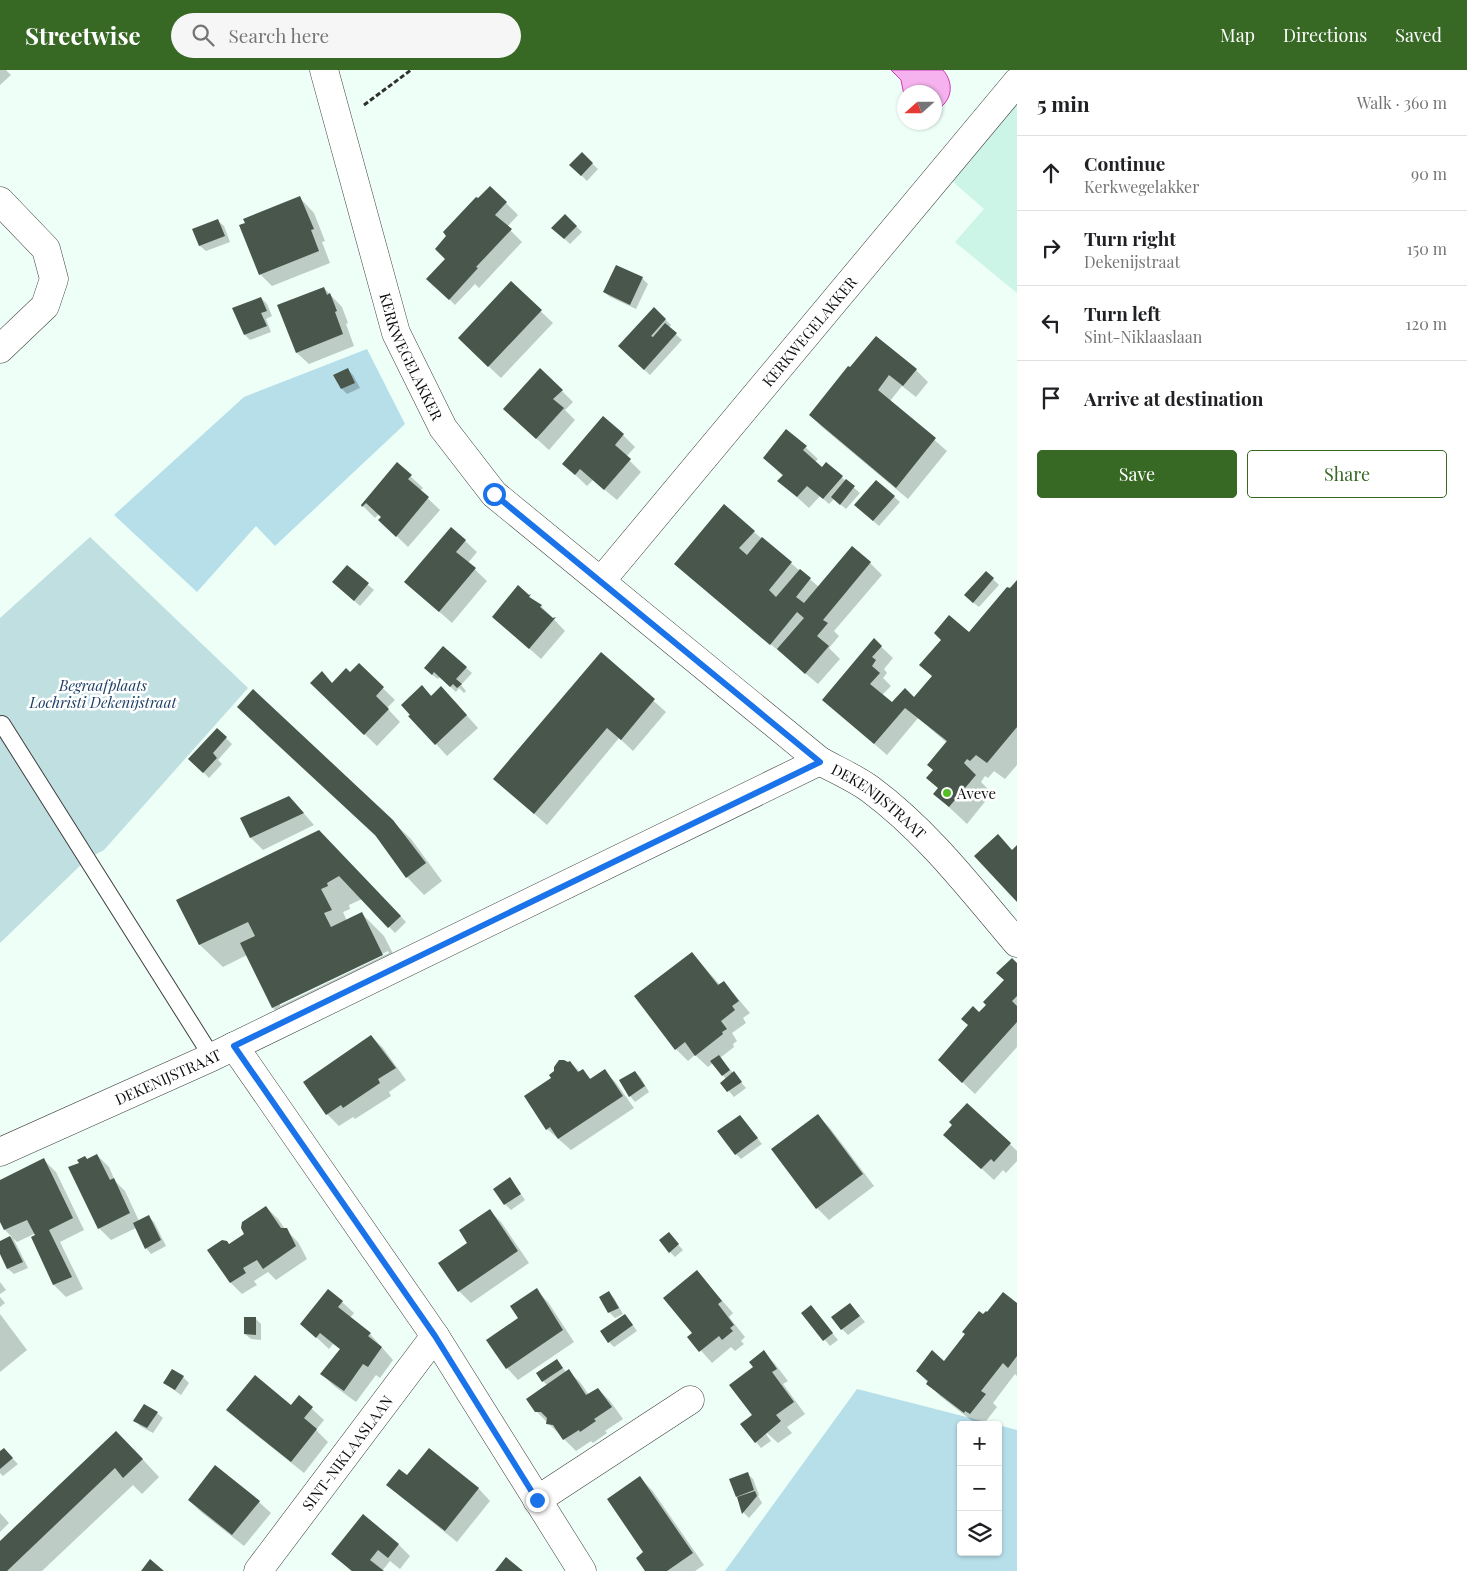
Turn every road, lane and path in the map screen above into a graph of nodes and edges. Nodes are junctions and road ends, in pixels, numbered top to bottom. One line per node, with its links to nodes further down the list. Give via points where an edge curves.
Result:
1 (324, 70): 4 (street, KERKWEGELAKKER)
2 (411, 70): 4 (path)
3 (1017, 82): 7 (street, KERKWEGELAKKER)
4 (339, 123): 7 (street, KERKWEGELAKKER, via 396,333 443,428 494,494)
5 (0, 201): 6 (street, via 46,249 54,280 45,306)
6 (0, 348)
7 (601, 582): 9 (street, KERKWEGELAKKER)
8 (2, 724): 11 (lane)
9 (820, 762): 10 (street, DEKENIJSTRAAT, via 869,789 937,848); 11 (street, DEKENIJSTRAAT)
10 (1017, 943)
11 (223, 1052): 12 (street, DEKENIJSTRAAT); 13 (street)
12 (0, 1152)
13 (435, 1336): 15 (street); 16 (street, SINT-NIKLAASLAAN)
14 (690, 1400): 15 (street)
15 (537, 1500): 17 (street)
16 (258, 1571)
17 (582, 1571)

